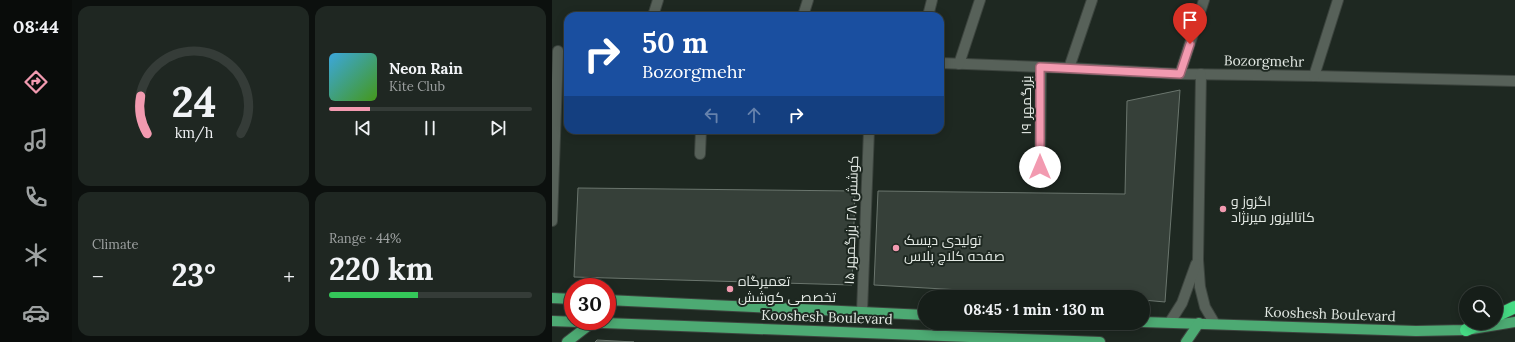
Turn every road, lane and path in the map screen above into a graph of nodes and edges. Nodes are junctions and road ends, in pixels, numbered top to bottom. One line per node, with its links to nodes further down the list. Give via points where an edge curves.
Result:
1 (658, 0): 8 (street)
2 (808, 0): 9 (street)
3 (932, 0): 10 (street)
4 (980, 0): 13 (street)
5 (1092, 0): 15 (street)
6 (1204, 0): 16 (street)
7 (1338, 0): 18 (street)
8 (654, 12)
9 (804, 12)
10 (929, 12)
11 (559, 51): 24 (street)
12 (944, 64): 13 (street, Bozorgmehr)
13 (959, 64): 14 (street, Bozorgmehr)
14 (1040, 67): 15 (street, Bozorgmehr); 23 (street, بزرگمهر ۱۹)
15 (1069, 68): 16 (street, Bozorgmehr)
16 (1180, 74): 17 (street, Bozorgmehr)
17 (1201, 74): 18 (street, Bozorgmehr); 25 (street)
18 (1314, 76): 19 (street, Bozorgmehr)
19 (1515, 81)
20 (701, 134): 22 (street)
21 (869, 134): 30 (street, کوشش ۲۸ بزرگمهر ۱۵)
22 (700, 154)
23 (1040, 167)
24 (552, 221)
25 (1198, 260): 36 (street, via 1182,303); 40 (street, via 1205,307)
26 (552, 298): 27 (main road)
27 (564, 299)
28 (616, 300): 30 (main road, Kooshesh Boulevard)
29 (1515, 307): 31 (highway)
30 (862, 312): 32 (main road, Kooshesh Boulevard)
31 (1503, 313)
32 (918, 315)
33 (552, 321): 34 (main road, Kooshesh Boulevard)
34 (564, 321)
35 (1150, 322): 36 (main road, Kooshesh Boulevard)
36 (1170, 322): 39 (main road, Kooshesh Boulevard)
37 (1515, 322): 41 (main road, Kooshesh Boulevard)
38 (616, 323): 45 (main road, Kooshesh Boulevard)
39 (1199, 323): 40 (main road, Kooshesh Boulevard); 46 (main road)
40 (1215, 324): 43 (main road, Kooshesh Boulevard, via 1416,331)
41 (1503, 324)
42 (583, 330): 44 (main road)
43 (1466, 330)
44 (567, 342)
45 (1100, 342)
46 (1186, 342)

